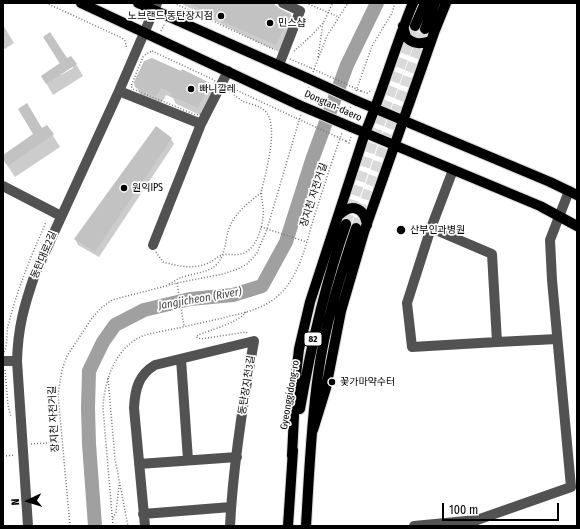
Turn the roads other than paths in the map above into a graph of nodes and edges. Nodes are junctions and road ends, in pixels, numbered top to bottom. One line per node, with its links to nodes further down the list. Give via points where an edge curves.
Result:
1 (81, 3): 13 (main road, Dongtan-daero)
2 (138, 3): 9 (main road, Dongtan-daero)
3 (283, 3): 8 (street)
4 (413, 3): 10 (main road)
5 (425, 3): 11 (main road)
6 (435, 3): 12 (main road)
7 (446, 3): 14 (main road)
8 (304, 6): 15 (street)
9 (155, 7): 13 (street, 동탄대로2길); 15 (main road, Dongtan-daero, via 168,16)
10 (403, 26): 14 (main road, via 406,37 412,43); 18 (main road)
11 (415, 26)
12 (425, 29)
13 (145, 32): 16 (main road, Dongtan-daero); 17 (street, 동탄대로2길)
14 (431, 41): 19 (main road)
15 (278, 65): 18 (main road, Dongtan-daero, bridge, via 310,76)
16 (228, 71): 20 (street); 21 (main road, Dongtan-daero, bridge)
17 (119, 91): 20 (street); 27 (street, 동탄대로2길)
18 (376, 109): 19 (main road, Dongtan-daero); 21 (main road)
19 (403, 120): 22 (main road); 25 (main road, Dongtan-daero)
20 (201, 124): 32 (street)
21 (365, 133): 22 (main road, Dongtan-daero); 26 (main road)
22 (394, 146): 23 (main road, Dongtan-daero); 29 (main road)
23 (453, 170): 28 (main road, Dongtan-daero, via 540,206); 31 (street)
24 (3, 186): 27 (street)
25 (573, 193): 28 (street)
26 (339, 215): 29 (main road, via 348,209 360,209); 39 (main road, via 310,302 299,349)
27 (61, 216): 36 (street, 동탄대로2길, via 24,304)
28 (559, 217): 30 (main road, Dongtan-daero); 33 (street, via 550,240)
29 (367, 225): 38 (main road, via 341,311 326,388)
30 (577, 226)
31 (431, 228): 34 (street, via 492,254); 34 (street, via 407,304 412,347)
32 (152, 245)
33 (557, 339): 34 (street); 43 (street)
34 (497, 342)
35 (181, 359): 40 (street, 동탄장지천3길, via 254,342); 41 (street); 42 (street, 동탄장지천3길, via 155,365 147,370 140,381 135,394 134,408)
36 (17, 361): 37 (street); 46 (street, 동탄대로2길)
37 (4, 365)
38 (313, 430): 39 (main road, Gyeonggidong-ro / 82, via 318,375 351,226 324,292 308,360); 50 (main road, Gyeonggidong-ro / 82)
39 (292, 456): 49 (main road, Gyeonggidong-ro / 82)
40 (237, 457): 41 (street); 44 (street, 동탄장지천3길)
41 (188, 460): 42 (street)
42 (139, 464): 45 (street, 동탄장지천3길)
43 (574, 487): 51 (street, via 477,520)
44 (231, 507): 45 (street); 48 (street, 동탄장지천3길)
45 (144, 514): 47 (street, 동탄장지천3길)
46 (28, 526)
47 (145, 526)
48 (230, 526)
49 (288, 526)
50 (306, 526)
51 (414, 526)

